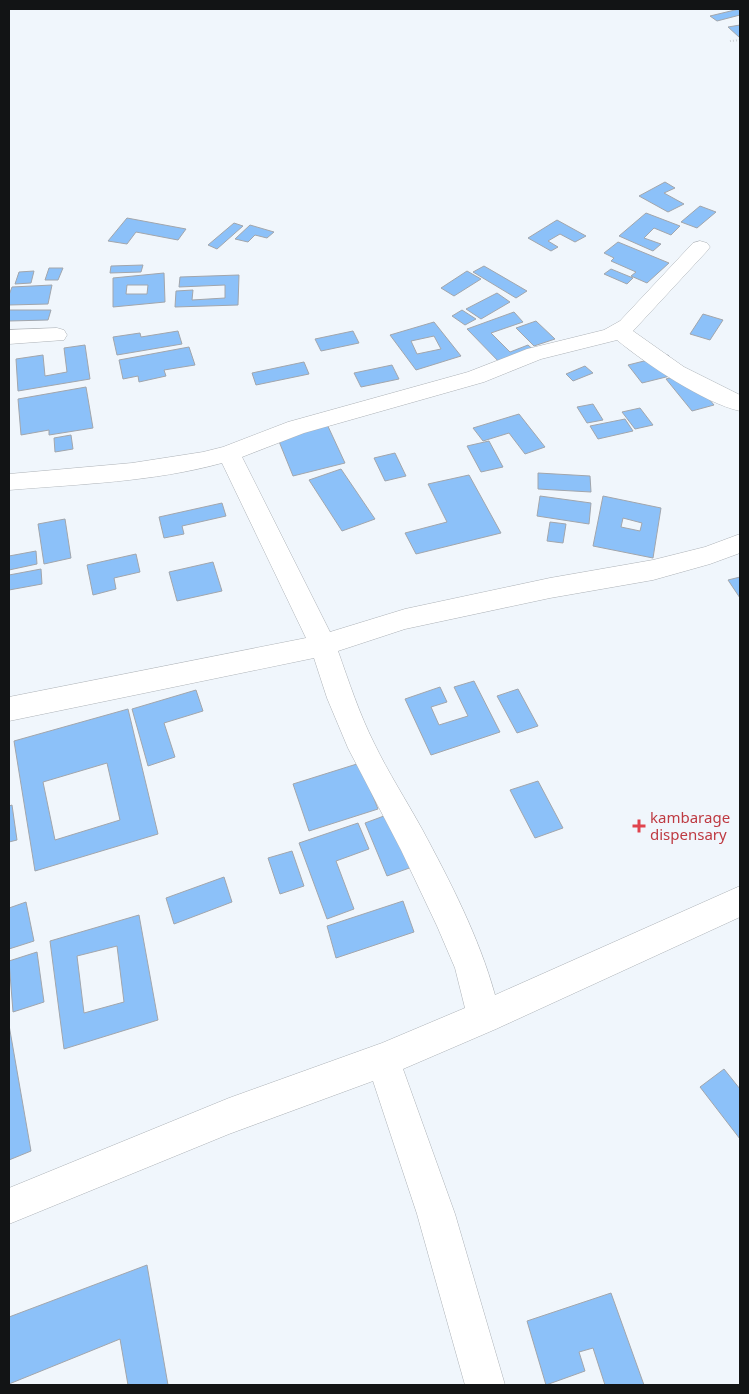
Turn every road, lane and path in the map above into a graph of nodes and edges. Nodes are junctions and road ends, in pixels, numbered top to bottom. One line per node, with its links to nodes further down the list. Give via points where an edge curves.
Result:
1 (740, 40): 2 (path)
2 (730, 41)
3 (700, 247): 4 (street)
4 (619, 332): 7 (street, via 662,364); 8 (street, via 534,354 445,386 296,427)
5 (57, 335): 6 (street)
6 (9, 337)
7 (740, 404)
8 (229, 453): 9 (street, via 178,465); 11 (street)
9 (9, 482)
10 (740, 543): 11 (street, via 710,555 653,570 405,619)
11 (323, 645): 12 (street); 14 (street, via 362,748 449,917 471,968)
12 (9, 709)
13 (740, 901): 14 (street)
14 (484, 1017): 15 (street)
15 (383, 1060): 16 (street, via 229,1116); 17 (street, via 436,1214)
16 (9, 1206)
17 (485, 1385)

